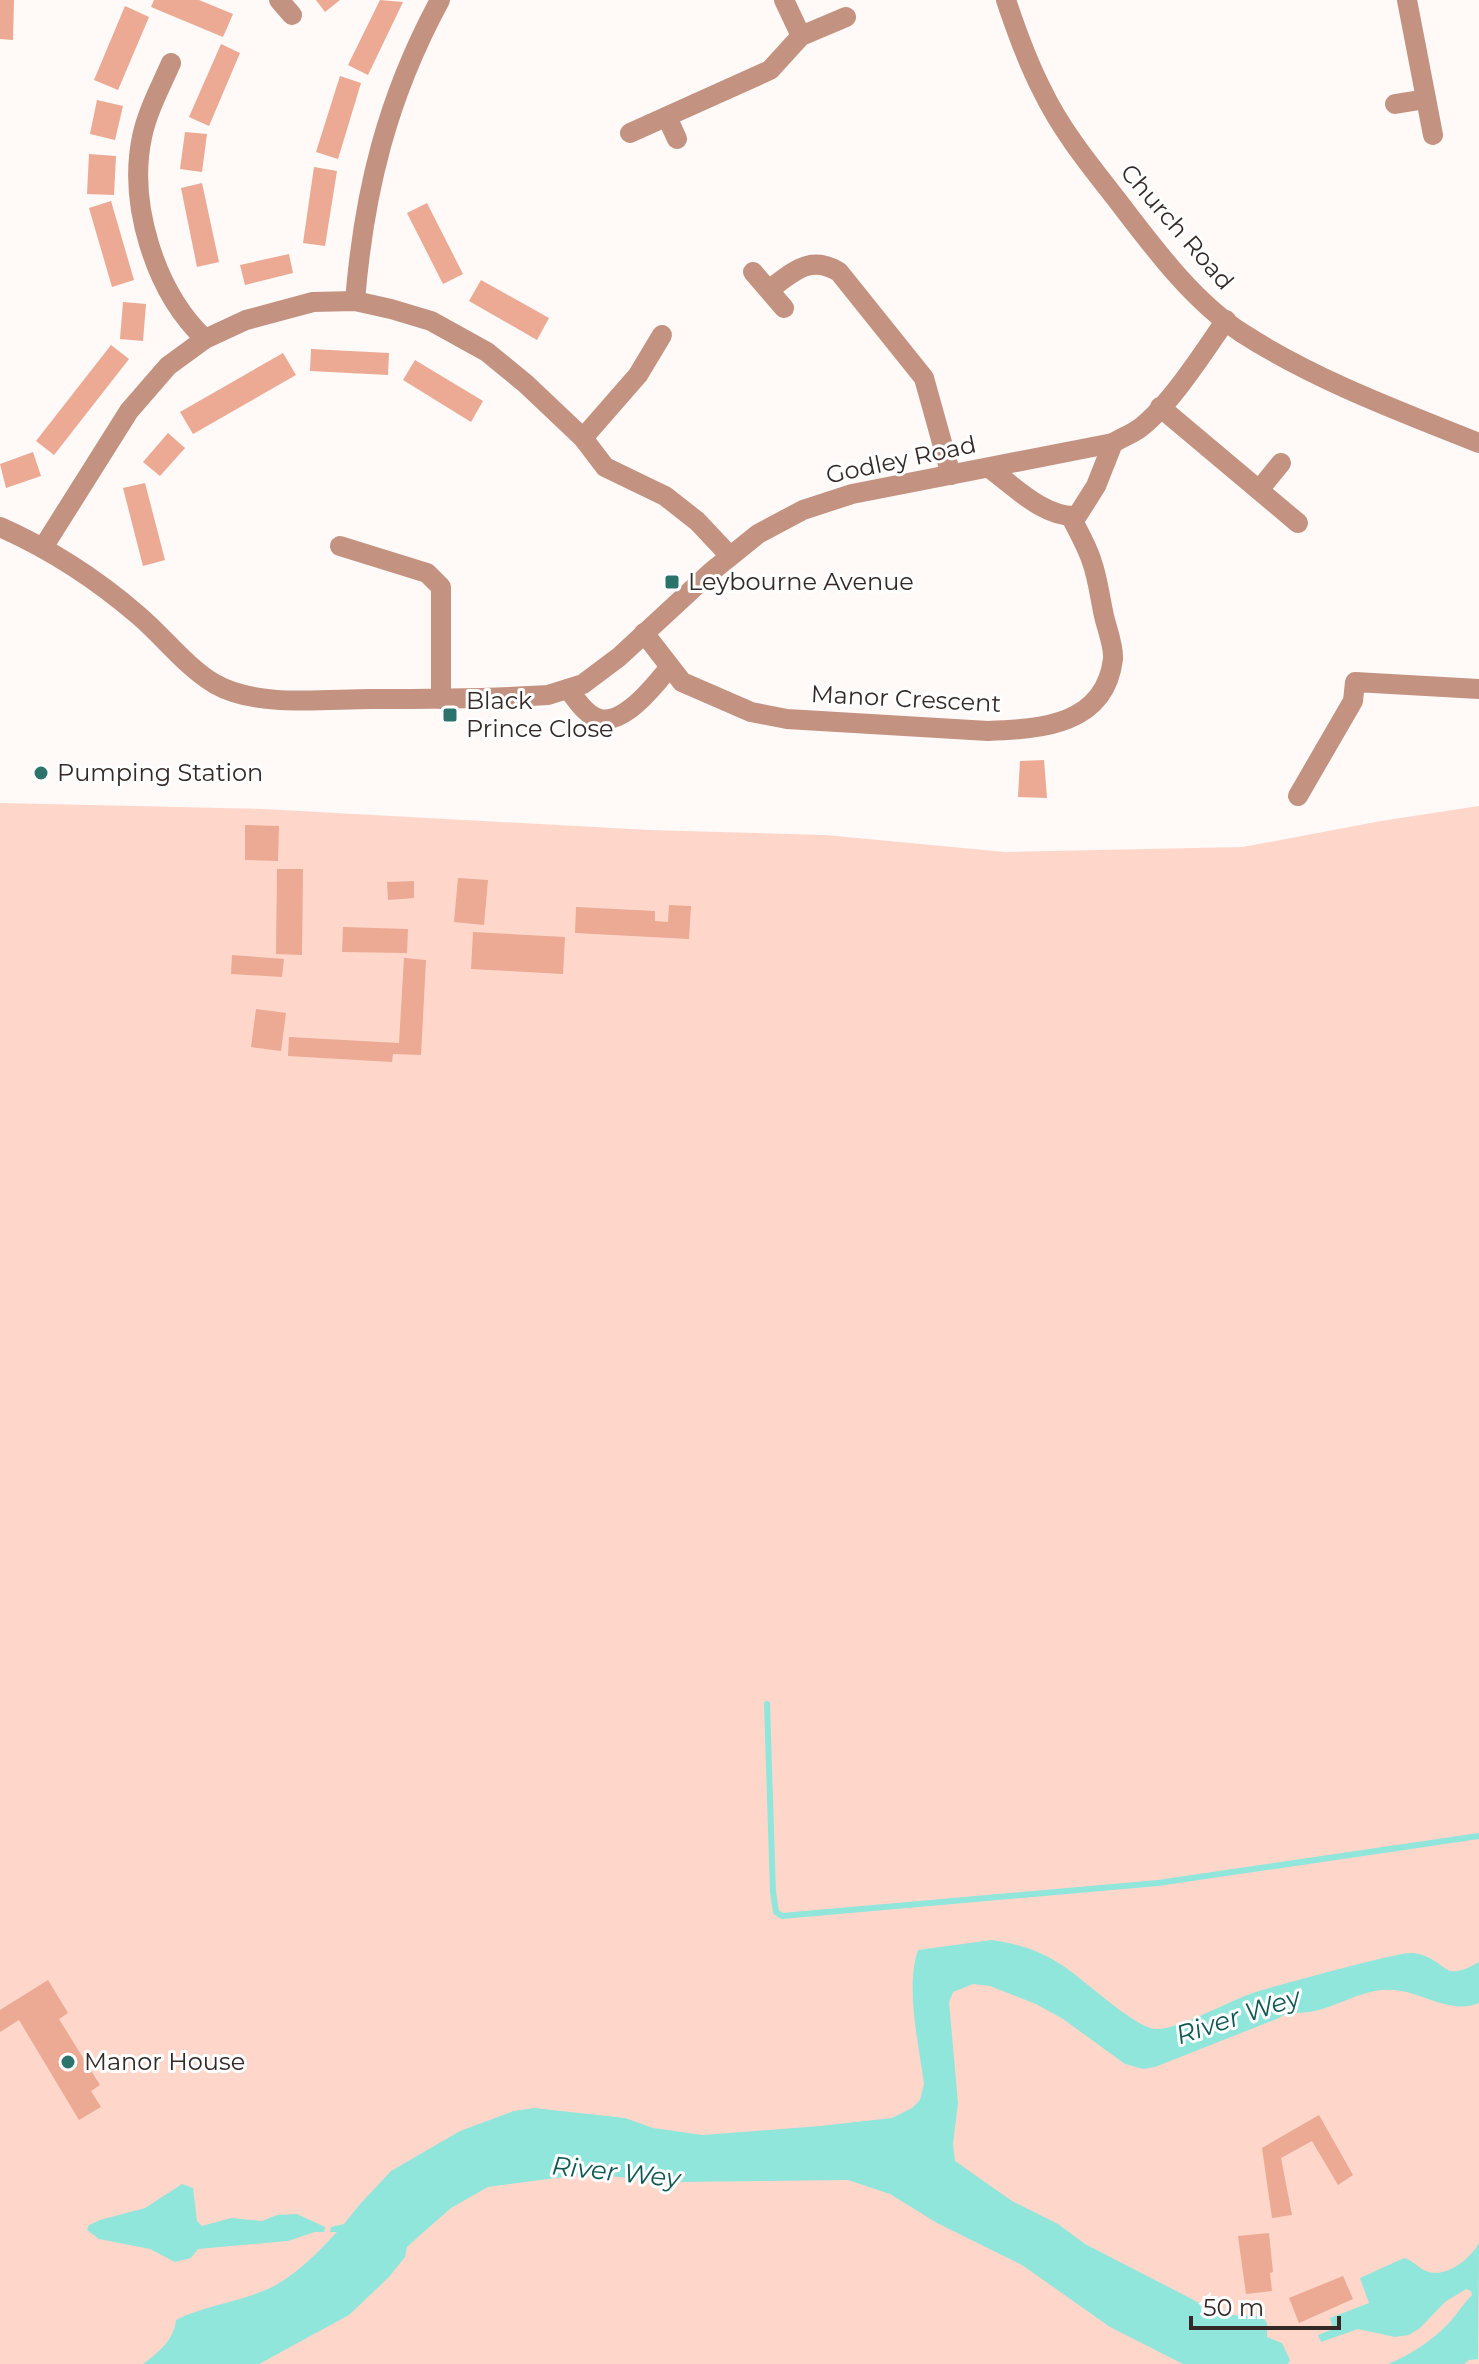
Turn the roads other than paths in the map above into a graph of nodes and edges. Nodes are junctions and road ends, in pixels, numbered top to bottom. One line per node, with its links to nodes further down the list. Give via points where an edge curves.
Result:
1 (440, 0): 16 (street, via 405,71 376,155)
2 (784, 0): 6 (street)
3 (1006, 0): 18 (street, Church Road, via 1042,92 1075,143 1173,268)
4 (1407, 0): 8 (street)
5 (846, 17): 6 (street)
6 (801, 36): 10 (street, via 770,70)
7 (171, 63): 20 (street, via 142,134 137,173 150,254 187,322)
8 (1426, 99): 9 (street); 12 (street)
9 (1395, 104)
10 (667, 117): 11 (street); 13 (street)
11 (630, 133)
12 (1433, 135)
13 (677, 139)
14 (753, 272): 15 (street)
15 (769, 290): 17 (street); 27 (street, via 811,264 826,264 839,272 924,378)
16 (355, 301): 20 (street, via 313,302 246,320); 22 (street, via 431,321 487,352)
17 (784, 308)
18 (1226, 320): 21 (street, Godley Road); 24 (street, Church Road, via 1353,392)
19 (662, 335): 22 (street, via 638,375)
20 (205, 339): 32 (street, via 168,366 129,411)
21 (1160, 407): 23 (street, Godley Road, via 1140,428); 28 (street)
22 (583, 438): 33 (street, via 605,467 665,496)
23 (1113, 443): 26 (street, Godley Road); 29 (street, via 1096,486 1077,516)
24 (1479, 443)
25 (1281, 463): 28 (street)
26 (989, 468): 27 (street, Godley Road); 29 (street, via 1039,505)
27 (951, 475): 33 (street, Godley Road, via 852,494 803,510)
28 (1259, 490): 30 (street)
29 (1071, 517): 36 (street, Manor Crescent, via 1092,562 1113,656 1098,701 1075,716 1018,730 988,731 787,719 720,700 682,682)
30 (1298, 523)
31 (0, 527): 32 (street, Godley Road)
32 (44, 546): 39 (street, Godley Road, via 138,615 212,683 233,693 290,699)
33 (730, 556): 35 (street, Godley Road)
34 (354, 573): 39 (street, via 349,549 427,573 441,587)
35 (644, 633): 36 (street, Manor Crescent); 37 (street, Godley Road, via 583,684)
36 (669, 668): 37 (street, via 621,716 601,719 587,712)
37 (568, 689): 39 (street, Godley Road, via 548,695)
38 (1479, 689): 40 (street, via 1355,682 1353,701)
39 (441, 699)
40 (1298, 796)

